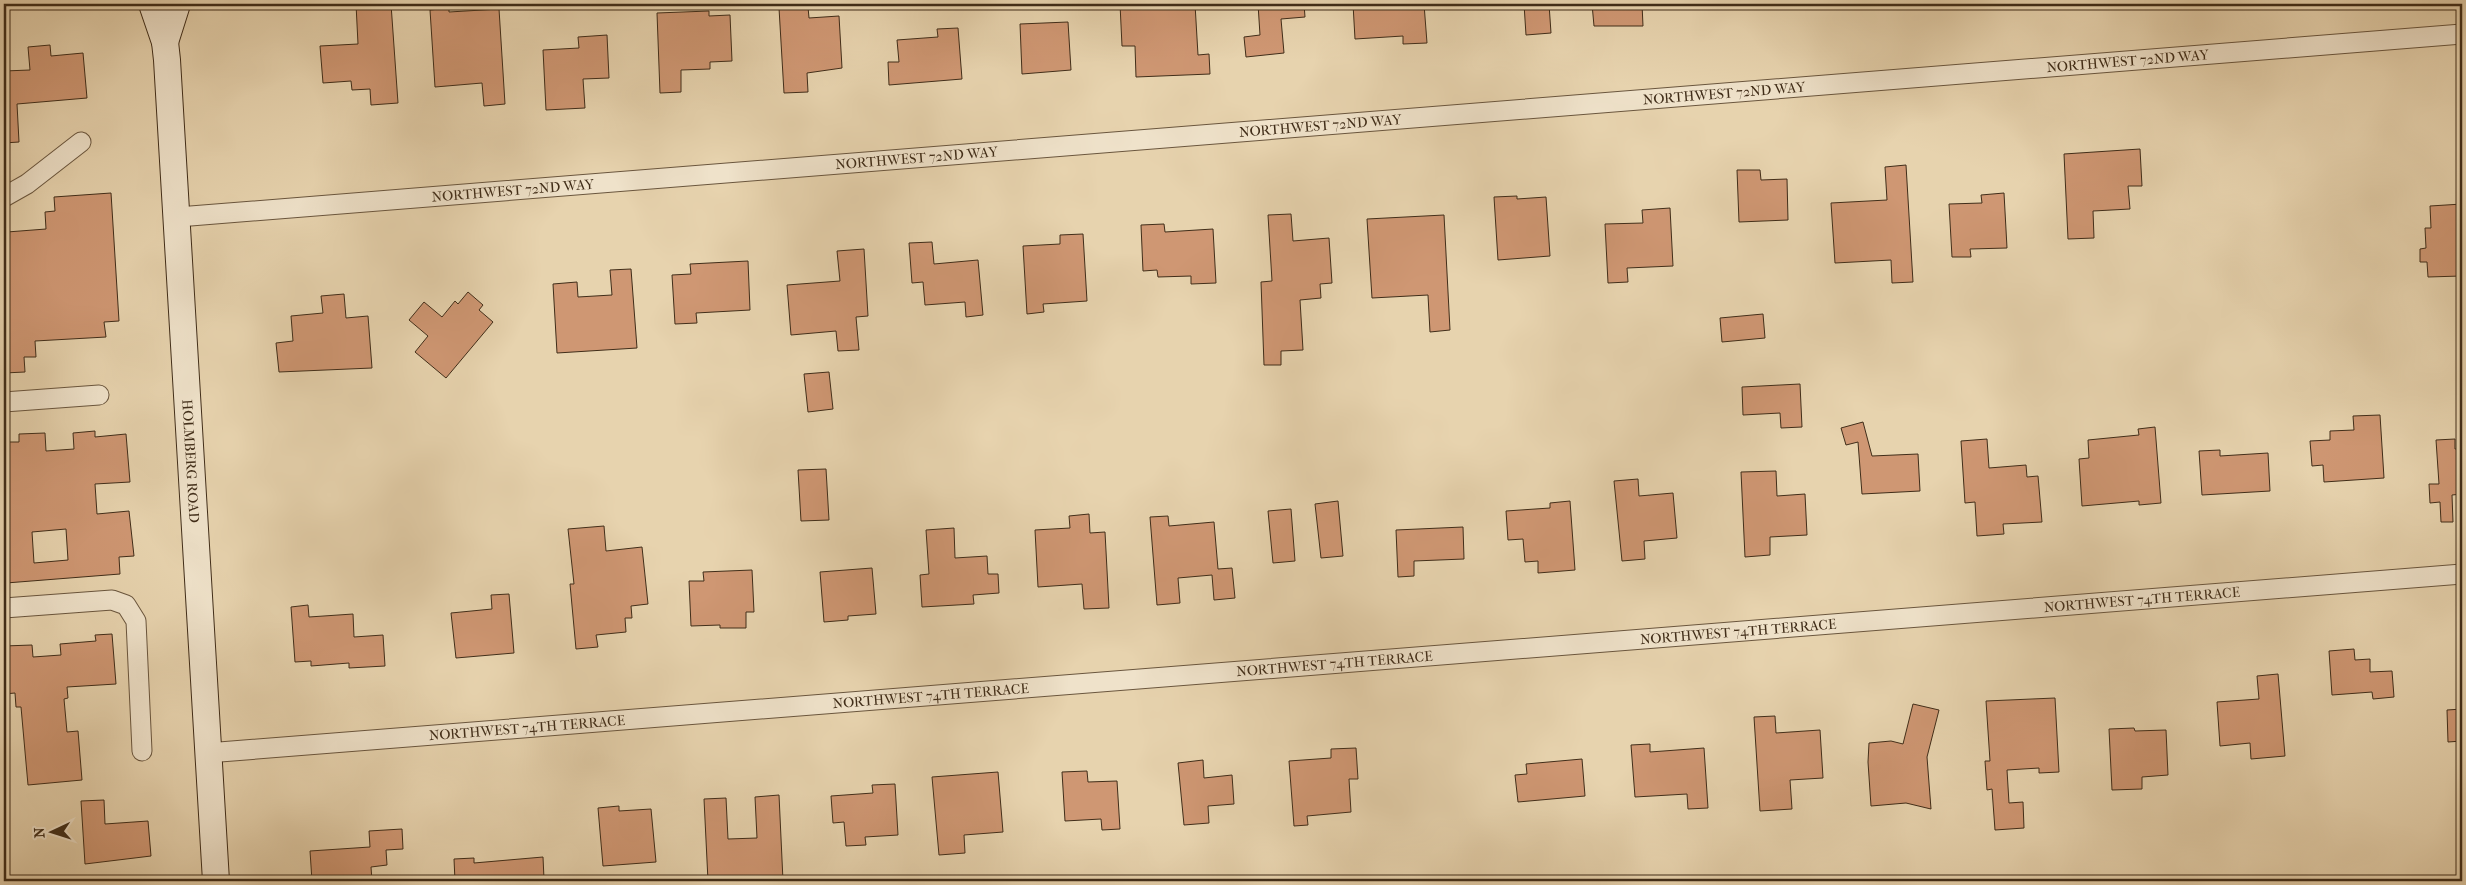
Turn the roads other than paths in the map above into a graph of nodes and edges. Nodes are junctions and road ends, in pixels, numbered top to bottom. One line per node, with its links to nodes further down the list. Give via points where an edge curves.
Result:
1 (152, 4): 4 (street, HOLMBERG ROAD)
2 (177, 4): 4 (street, HOLMBERG ROAD)
3 (2462, 34): 7 (street, NORTHWEST 72ND WAY)
4 (165, 42): 7 (street, HOLMBERG ROAD)
5 (81, 142): 6 (street, via 27,184)
6 (4, 197)
7 (178, 217): 13 (street, HOLMBERG ROAD)
8 (99, 395): 9 (street)
9 (4, 402)
10 (2462, 574): 13 (street, NORTHWEST 74TH TERRACE)
11 (4, 608): 12 (street, via 112,600 126,605 136,622)
12 (142, 751)
13 (207, 753): 14 (street, HOLMBERG ROAD)
14 (216, 881)

